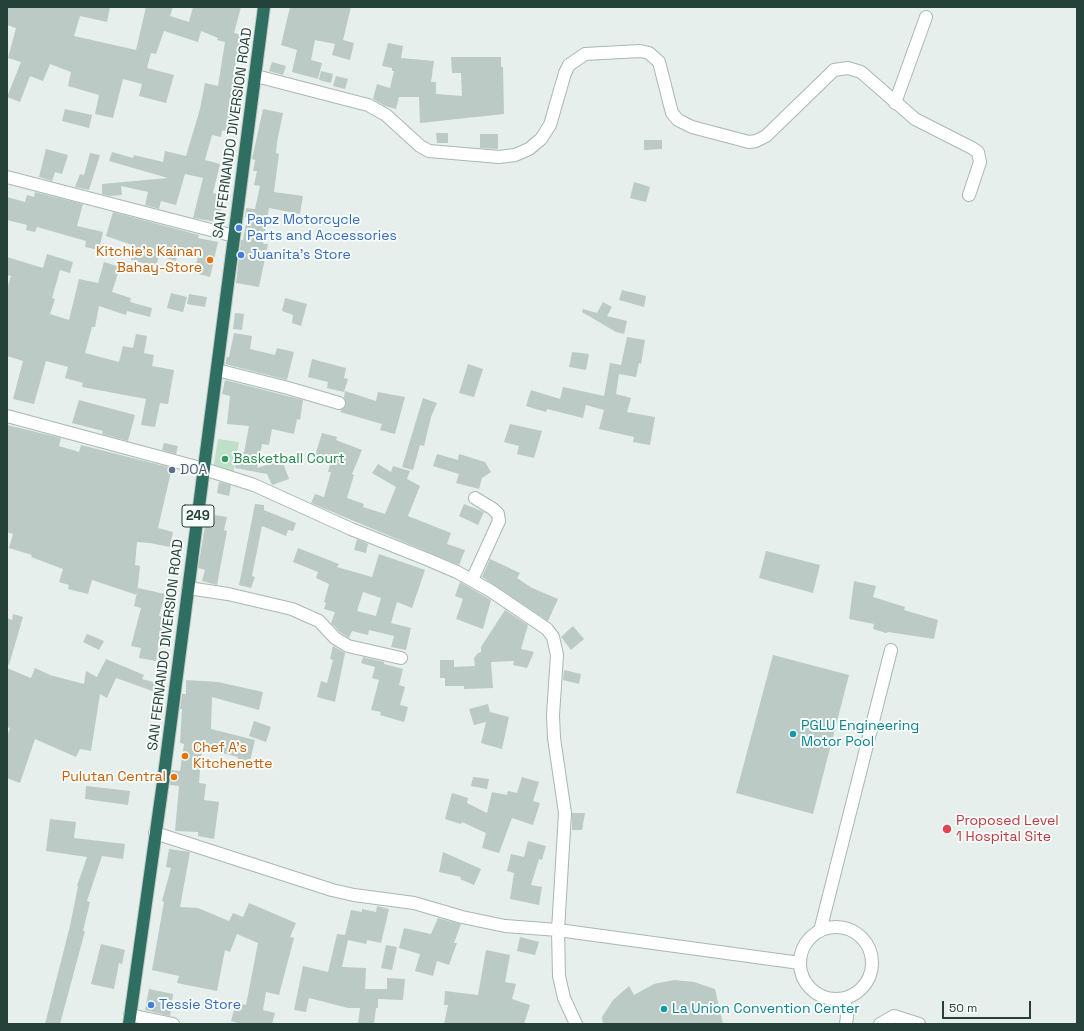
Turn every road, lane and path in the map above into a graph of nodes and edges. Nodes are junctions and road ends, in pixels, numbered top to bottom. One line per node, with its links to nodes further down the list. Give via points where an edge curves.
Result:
1 (264, 7): 3 (highway, SAN FERNANDO DIVERSION ROAD / 249)
2 (926, 16): 4 (street)
3 (256, 76): 4 (street, via 368,105 386,115 420,146 429,150 499,157 515,156 541,139 550,125 569,65 585,54 594,52 649,53 659,62 672,113 678,120 692,127 740,141 756,141 766,136 834,70 840,68 861,72); 7 (highway, SAN FERNANDO DIVERSION ROAD / 249)
4 (895, 103): 6 (street, via 927,126 978,152 980,162)
5 (7, 177): 7 (street)
6 (969, 195)
7 (234, 236): 8 (highway, SAN FERNANDO DIVERSION ROAD / 249)
8 (217, 370): 9 (street); 11 (highway, SAN FERNANDO DIVERSION ROAD / 249)
9 (339, 403)
10 (7, 416): 11 (street)
11 (204, 469): 13 (street, via 275,493 338,524); 14 (highway, SAN FERNANDO DIVERSION ROAD / 249)
12 (476, 498): 13 (street, via 493,509 498,514 499,521)
13 (472, 580): 18 (street, via 547,629 556,645 554,731 565,813)
14 (188, 588): 16 (street, via 292,610 319,621 335,638 348,646); 17 (highway, SAN FERNANDO DIVERSION ROAD / 249)
15 (891, 650): 19 (street)
16 (401, 658)
17 (155, 833): 18 (street, via 332,890 414,903 505,926); 22 (highway, SAN FERNANDO DIVERSION ROAD / 249)
18 (558, 930): 20 (street); 24 (street, via 561,988)
19 (820, 931): 20 (street, via 810,938 803,948); 21 (street, via 836,927 852,931 868,948 872,963 869,979 859,992)
20 (800, 964): 21 (street, via 803,979 813,992 828,998)
21 (844, 998): 25 (street)
22 (130, 1020): 23 (street)
23 (173, 1024)
24 (576, 1024)
25 (846, 1024)
26 (880, 1024): 27 (street, via 894,1016)
27 (919, 1024)

